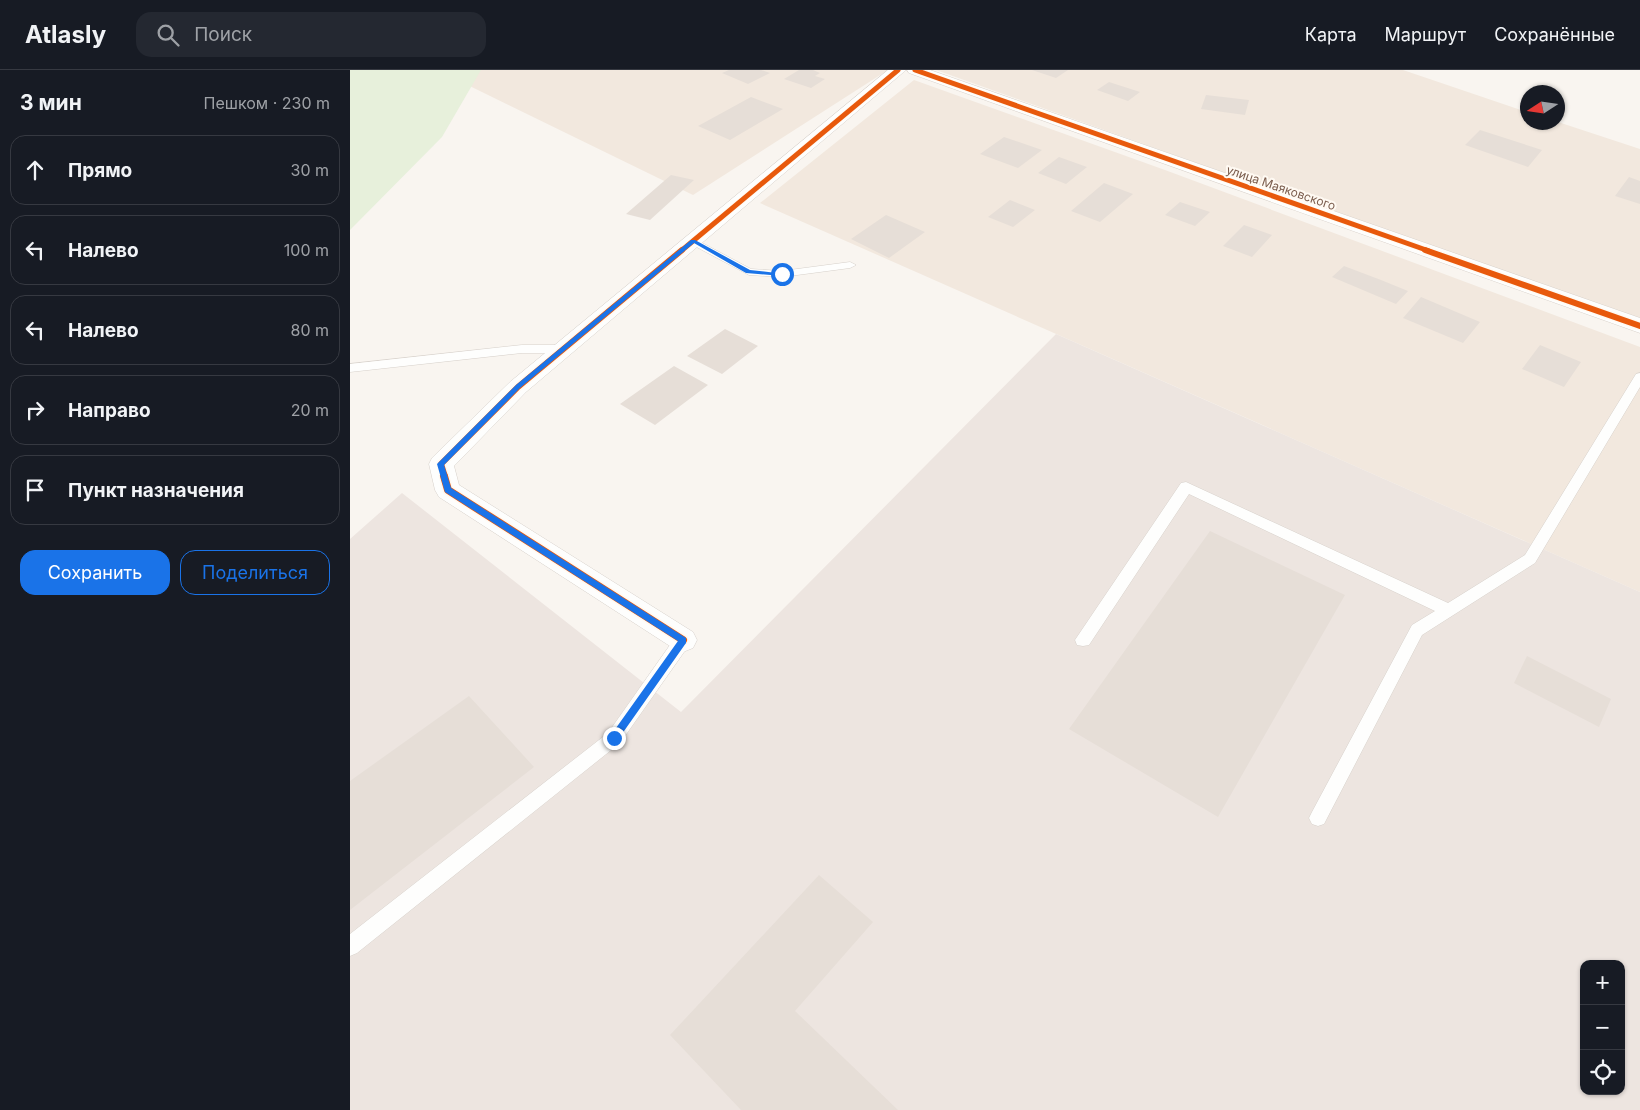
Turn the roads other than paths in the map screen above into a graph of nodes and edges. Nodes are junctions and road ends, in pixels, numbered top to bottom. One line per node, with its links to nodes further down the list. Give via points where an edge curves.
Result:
1 (898, 70): 3 (street)
2 (915, 70): 5 (street, улица Маяковского)
3 (693, 241): 4 (lane, via 748,272 782,274); 6 (street)
4 (850, 265)
5 (1640, 326)
6 (564, 349): 7 (lane, via 522,348); 10 (street, via 518,387 440,464 448,490)
7 (350, 368)
8 (1640, 377): 9 (lane, via 1530,559)
9 (1448, 610): 11 (lane, via 1186,487); 12 (lane, via 1417,630)
10 (683, 640): 13 (lane, via 614,738)
11 (1083, 640)
12 (1318, 818)
13 (350, 946)

